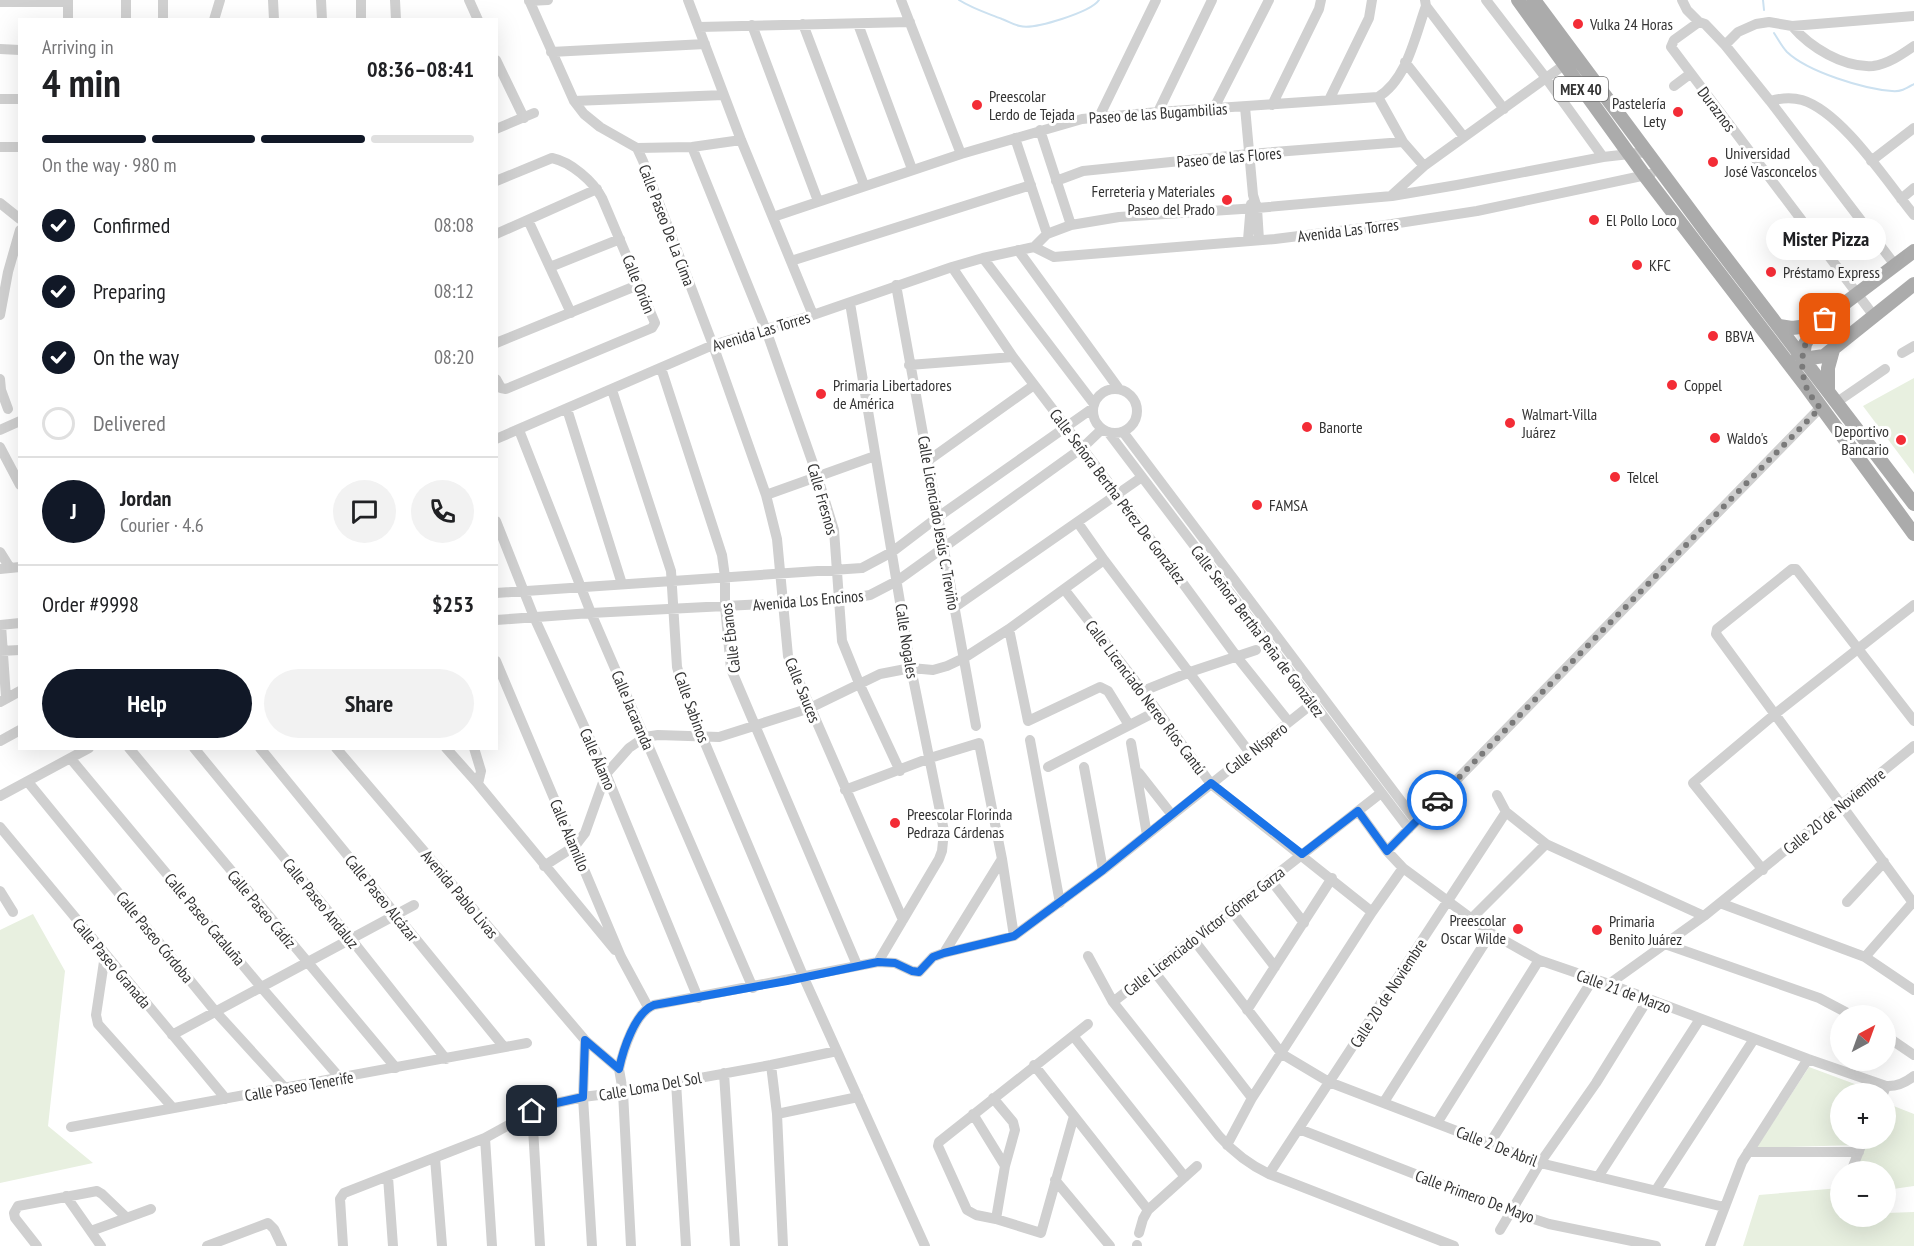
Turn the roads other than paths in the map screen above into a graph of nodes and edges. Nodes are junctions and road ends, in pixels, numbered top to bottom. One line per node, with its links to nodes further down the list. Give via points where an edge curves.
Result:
1 (126, 0): 27 (street)
2 (163, 0): 28 (street)
3 (273, 0): 31 (street)
4 (321, 0): 32 (street)
5 (361, 0): 33 (street)
6 (395, 0): 34 (street)
7 (469, 0): 35 (street)
8 (529, 0): 9 (street); 48 (street, Calle Paseo De La Cima)
9 (548, 0)
10 (688, 0): 42 (street)
11 (901, 0): 36 (street)
12 (1156, 0): 67 (street)
13 (1212, 0): 66 (street)
14 (1269, 0): 64 (street)
15 (1321, 0): 62 (street)
16 (1372, 0): 59 (street, via 1369,18)
17 (1486, 0): 53 (street)
18 (1518, 0): 50 (main road, MEX 40)
19 (1534, 0): 79 (main road, MEX 40)
20 (1682, 0): 37 (street)
21 (68, 1): 22 (street); 26 (street)
22 (0, 2)
23 (219, 2): 29 (street); 30 (street)
24 (1426, 3): 49 (street); 65 (street)
25 (1914, 16): 41 (street)
26 (68, 18)
27 (126, 18)
28 (163, 18)
29 (215, 18)
30 (220, 18)
31 (274, 18)
32 (322, 18)
33 (361, 18)
34 (396, 18)
35 (477, 18)
36 (910, 22): 39 (street); 80 (street)
37 (1699, 22): 44 (street); 52 (street, Duraznos, via 1671,44)
38 (803, 24): 39 (street); 40 (street); 91 (street)
39 (858, 24): 85 (street)
40 (752, 25): 42 (street); 98 (street)
41 (1792, 26): 44 (street, via 1756,24 1738,32); 45 (street, via 1833,57 1858,64 1884,63)
42 (699, 27): 43 (street)
43 (705, 44): 48 (street); 55 (street)
44 (1725, 45): 61 (street)
45 (1914, 46)
46 (0, 49): 47 (street)
47 (18, 50)
48 (551, 52): 60 (street, Calle Paseo De La Cima)
49 (1405, 62): 56 (street, via 1388,92); 71 (street)
50 (1564, 65): 53 (street); 82 (main road, MEX 40)
51 (498, 67): 68 (street, via 529,116)
52 (1690, 74): 54 (street); 123 (street, Duraznos)
53 (1546, 78): 65 (street); 83 (street)
54 (1674, 86)
55 (724, 95): 60 (street); 73 (street)
56 (1378, 98): 59 (street, Paseo de las Bugambilias); 74 (street)
57 (0, 99): 58 (street)
58 (18, 99)
59 (1329, 100): 62 (street, Paseo de las Bugambilias)
60 (574, 101): 78 (street, Calle Paseo De La Cima, via 600,127)
61 (1770, 101): 84 (street, via 1790,98 1814,105 1832,117); 116 (street)
62 (1272, 105): 63 (street, Paseo de las Bugambilias)
63 (1245, 107): 64 (street, Paseo de las Bugambilias); 81 (street)
64 (1214, 108): 66 (street, Paseo de las Bugambilias)
65 (1504, 109): 71 (street)
66 (1158, 112): 67 (street, Paseo de las Bugambilias)
67 (1099, 117): 70 (street, Paseo de las Bugambilias)
68 (498, 128)
69 (1914, 128): 84 (street)
70 (1040, 130): 72 (street, Paseo de las Bugambilias); 90 (street)
71 (1464, 137): 86 (street)
72 (1015, 138): 80 (street, Paseo de las Bugambilias); 92 (street)
73 (741, 140): 77 (street); 103 (street)
74 (1403, 142): 81 (street, Paseo de las Flores); 86 (street)
75 (0, 147): 76 (street)
76 (18, 147)
77 (692, 147): 78 (street); 131 (street, Calle Fresnos)
78 (637, 148): 134 (street, Calle Paseo De La Cima)
79 (1647, 152): 82 (street, Avenida Las Torres); 87 (main road, MEX 40)
80 (961, 154): 85 (street, Paseo de las Bugambilias)
81 (1249, 154): 90 (street, Paseo de las Flores, via 1083,171); 100 (street)
82 (1629, 155): 83 (street, Avenida Las Torres); 88 (main road, MEX 40)
83 (1603, 157): 93 (street, Avenida Las Torres)
84 (1871, 161): 97 (street)
85 (912, 169): 91 (street, Paseo de las Bugambilias)
86 (1421, 169): 93 (street, via 1424,179); 96 (street)
87 (1661, 172): 88 (street, Avenida Las Torres); 130 (main road, MEX 40)
88 (1645, 176): 110 (street, Avenida Las Torres, via 1477,211); 133 (main road, MEX 40)
89 (498, 180): 95 (street, Calle Orión, via 547,158 561,160)
90 (1056, 181): 105 (street)
91 (864, 185): 98 (street, Paseo de las Bugambilias)
92 (1031, 185): 107 (street); 115 (street)
93 (1436, 188): 96 (street, Avenida Las Torres)
94 (1914, 188): 97 (street)
95 (597, 189): 104 (street); 109 (street, Calle Orión)
96 (1392, 196): 100 (street, Avenida Las Torres)
97 (1901, 199): 101 (street)
98 (818, 201): 103 (street, Paseo de las Bugambilias)
99 (0, 203): 102 (street)
100 (1253, 208): 105 (street, Avenida Las Torres, via 1119,217); 110 (street)
101 (1914, 215)
102 (18, 217)
103 (773, 217): 115 (street)
104 (528, 220): 106 (street); 117 (street)
105 (1071, 225): 107 (street, Avenida Las Torres)
106 (498, 233)
107 (1047, 234): 111 (street, Avenida Las Torres)
108 (18, 235): 119 (street)
109 (620, 238): 117 (street); 121 (street, Calle Orión)
110 (1254, 240): 111 (street, Avenida Las Torres, via 1054,257)
111 (1034, 247): 112 (street, Avenida Las Torres)
112 (1018, 250): 114 (street, Avenida Las Torres); 147 (street)
113 (1914, 251): 116 (main road)
114 (983, 258): 118 (street, Avenida Las Torres); 152 (street)
115 (791, 261): 127 (street)
116 (1895, 265): 123 (main road)
117 (550, 267): 125 (street)
118 (952, 267): 122 (street, Avenida Las Torres); 139 (street, Calle Señora Bertha Pérez De González)
119 (4, 269): 126 (street)
120 (1914, 284): 128 (main road)
121 (638, 285): 125 (street); 144 (street, Calle Orión, via 655,323 652,328 506,389)
122 (896, 285): 124 (street, Avenida Las Torres); 140 (street, Calle Licenciado Jesús C. Treviño)
123 (1858, 295): 128 (street, Duraznos); 129 (main road)
124 (850, 303): 127 (street, Avenida Las Torres); 165 (street, Calle Nogales)
125 (571, 313): 132 (street)
126 (0, 315)
127 (813, 315): 131 (street, Avenida Las Torres)
128 (1874, 316): 136 (main road)
129 (1816, 325): 130 (main road); 138 (main road)
130 (1779, 326): 138 (main road, MEX 40)
131 (766, 330): 134 (street, Avenida Las Torres); 168 (street, Calle Fresnos)
132 (498, 342)
133 (1772, 342): 138 (main road); 146 (main road, MEX 40)
134 (713, 345): 141 (street, Avenida Las Torres); 171 (street, Calle Sauces)
135 (1914, 346): 137 (street)
136 (1833, 350): 138 (main road, via 1817,357); 150 (main road)
137 (1902, 353)
138 (1803, 356): 146 (main road); 150 (main road, MEX 40)
139 (1013, 357): 140 (street); 145 (street, Calle Señora Bertha Pérez De González)
140 (909, 365): 166 (street, Calle Licenciado Jesús C. Treviño)
141 (661, 368): 149 (street, Avenida Las Torres); 185 (street, Calle Ébanos, via 717,537)
142 (1885, 369): 151 (street)
143 (0, 378): 148 (street)
144 (498, 383)
145 (1034, 385): 157 (street, Calle Señora Bertha Pérez De González); 166 (street)
146 (1805, 385): 153 (main road, MEX 40)
147 (1119, 389): 152 (street, via 1103,392); 161 (street, via 1134,399 1137,407 1135,422)
148 (0, 390): 154 (street)
149 (612, 390): 155 (street, Avenida Las Torres); 187 (street, Calle Sabinos)
150 (1828, 390): 151 (main road, MEX 40)
151 (1838, 402): 173 (main road, MEX 40)
152 (1094, 406): 157 (street, Avenida Los Encinos); 160 (street, via 1095,420)
153 (1820, 408): 177 (main road, MEX 40); 261 (street)
154 (8, 409)
155 (567, 410): 158 (street, Avenida Las Torres); 188 (street)
156 (18, 422): 159 (street)
157 (1067, 427): 164 (street, Calle Señora Bertha Pérez De González); 174 (street, Avenida Los Encinos)
158 (519, 429): 162 (street, Avenida Las Torres); 189 (street, Calle Jacaranda)
159 (0, 430)
160 (1105, 430): 161 (street); 164 (street, Avenida Los Encinos); 169 (street, Calle Señora Bertha Peña de González)
161 (1123, 432): 243 (street, Calle Señora Bertha Peña de González)
162 (498, 438)
163 (0, 447): 167 (street)
164 (1082, 448): 172 (street, Calle Señora Bertha Pérez De González); 178 (street, Avenida Los Encinos)
165 (875, 456): 168 (street); 180 (street, Calle Nogales)
166 (929, 460): 174 (street, Calle Licenciado Jesús C. Treviño)
167 (4, 465): 170 (street)
168 (817, 475): 171 (street); 183 (street, Calle Fresnos, via 834,530)
169 (1142, 477): 172 (street); 218 (street, Calle Señora Bertha Peña de González)
170 (18, 482)
171 (766, 495): 184 (street, Calle Sauces, via 775,527)
172 (1118, 495): 175 (street); 209 (street, Calle Señora Bertha Pérez De González)
173 (1914, 504)
174 (938, 517): 178 (street, Calle Licenciado Jesús C. Treviño); 180 (street, Avenida Los Encinos)
175 (1078, 523): 181 (street); 197 (street)
176 (498, 526): 191 (street, Calle Álamo)
177 (1914, 534)
178 (944, 548): 186 (street, Avenida Los Encinos); 197 (street, Calle Licenciado Jesús C. Treviño)
179 (0, 552): 182 (street)
180 (892, 552): 183 (street, Avenida Los Encinos, via 862,568); 186 (street, Calle Nogales)
181 (1104, 560): 190 (street); 213 (street)
182 (10, 568)
183 (836, 571): 184 (street, Avenida Los Encinos); 193 (street, Calle Fresnos)
184 (780, 575): 185 (street, Avenida Los Encinos); 194 (street, Calle Sauces)
185 (725, 577): 187 (street, Avenida Los Encinos); 196 (street, Calle Ébanos)
186 (897, 581): 193 (street, Avenida Los Encinos, via 870,595); 212 (street, Calle Nogales)
187 (672, 582): 188 (street, Avenida Los Encinos); 198 (street, Calle Sabinos)
188 (622, 584): 189 (street, Avenida Los Encinos)
189 (580, 588): 191 (street, Avenida Los Encinos); 199 (street, Calle Jacaranda)
190 (1064, 589): 204 (street); 215 (street, Calle Licenciado Nereo Ríos Cantú)
191 (525, 591): 192 (street, Avenida Los Encinos); 200 (street, Calle Álamo)
192 (498, 593)
193 (838, 600): 194 (street, Avenida Los Encinos); 214 (street, Calle Fresnos, via 842,641)
194 (781, 603): 196 (street, Avenida Los Encinos); 219 (street, Calle Sauces, via 788,656)
195 (1914, 605): 205 (street)
196 (725, 606): 198 (street, Avenida Los Encinos); 224 (street, Calle Ébanos, via 730,669)
197 (955, 607): 210 (street, Calle Licenciado Jesús C. Treviño)
198 (672, 609): 199 (street, Avenida Los Encinos); 229 (street, Calle Sabinos, via 681,682)
199 (591, 613): 200 (street, Avenida Los Encinos); 228 (street, Calle Jacaranda)
200 (534, 617): 201 (street, Avenida Los Encinos); 249 (street, Calle Álamo)
201 (498, 620)
202 (18, 623): 203 (street)
203 (0, 625): 208 (street)
204 (1009, 629): 210 (street); 225 (street, via 1028,721 1100,687 1108,691)
205 (1860, 649): 221 (street); 221 (street, via 1796,569 1792,569 1719,626 1716,634); 222 (street)
206 (18, 650): 208 (street)
207 (1256, 650): 209 (street)
208 (1, 651): 217 (street)
209 (1237, 657): 213 (street); 223 (street, Calle Señora Bertha Pérez De González)
210 (964, 658): 212 (street, via 933,670); 226 (street, Calle Licenciado Jesús C. Treviño)
211 (498, 666): 265 (street, Calle Alamillo)
212 (911, 668): 214 (street, via 879,674); 242 (street, Calle Nogales)
213 (1190, 672): 215 (street); 241 (street)
214 (859, 683): 219 (street); 248 (street, Calle Fresnos)
215 (1143, 691): 220 (street, Calle Licenciado Nereo Ríos Cantú)
216 (18, 692): 217 (street)
217 (3, 700)
218 (1313, 703): 223 (street, Calle Níspero); 243 (street, Calle Señora Bertha Peña de González)
219 (810, 708): 224 (street); 253 (street, Calle Sauces)
220 (1157, 711): 225 (street); 251 (street, Calle Licenciado Nereo Ríos Cantú)
221 (1775, 714): 257 (street); 273 (street, via 1693,783)
222 (1914, 721)
223 (1289, 722): 241 (street, Calle Níspero)
224 (756, 725): 229 (street, via 719,737); 304 (street, Calle Ébanos)
225 (1129, 725): 245 (street)
226 (976, 726)
227 (18, 731): 231 (street)
228 (645, 737): 229 (street); 249 (street, via 629,748); 311 (street, Calle Jacaranda)
229 (703, 737): 307 (street, Calle Sabinos)
230 (1030, 740): 280 (street)
231 (0, 741)
232 (1131, 743): 247 (street)
233 (1914, 746): 257 (street, Calle 20 de Noviembre)
234 (86, 750): 244 (street)
235 (131, 750): 302 (street, Calle Paseo Cádiz)
236 (196, 750): 293 (street, Calle Paseo Andaluz)
237 (262, 750): 286 (street, Calle Paseo Alcázar)
238 (338, 750): 325 (street, Avenida Pablo Livas)
239 (448, 750): 252 (street)
240 (475, 750): 252 (street, via 481,771)
241 (1250, 753): 251 (street, Calle Níspero)
242 (930, 758): 248 (street); 268 (street, via 979,743); 289 (street, Calle Nogales, via 944,831 942,851)
243 (1361, 758): 254 (street, Calle Señora Bertha Peña de González); 261 (street, Calle Señora Bertha Peña de González)
244 (71, 759): 250 (street); 310 (street, Calle Paseo Cataluña)
245 (1048, 767)
246 (1084, 767): 272 (street)
247 (1137, 770): 260 (street); 263 (street)
248 (900, 771): 253 (street)
249 (606, 774): 265 (street, via 585,833); 313 (street, Calle Álamo)
250 (28, 782): 256 (street); 319 (street, Calle Paseo Córdoba)
251 (1211, 783): 260 (street, Calle Níspero); 267 (street, Calle Licenciado Nereo Ríos Cantú)
252 (478, 784): 270 (street)
253 (845, 790): 289 (street, Calle Sauces)
254 (1381, 793): 258 (street, Calle Licenciado Víctor Gómez Garza); 261 (street, Calle Señora Bertha Peña de González)
255 (1497, 795): 259 (street)
256 (0, 796)
257 (1842, 804): 269 (street); 273 (street, Calle 20 de Noviembre)
258 (1358, 811): 266 (street); 267 (street, Calle Licenciado Víctor Gómez Garza)
259 (1506, 812): 264 (street); 277 (street, Calle 20 de Noviembre)
260 (1173, 815): 263 (street, Calle Níspero)
261 (1412, 825): 266 (street)
262 (0, 827): 297 (street, Calle Paseo Granada)
263 (1147, 835): 272 (street, Calle Níspero)
264 (1546, 844): 287 (street); 288 (street)
265 (575, 846): 270 (street); 299 (street, Calle Alamillo)
266 (1387, 851): 271 (street, Calle 21 de Marzo)
267 (1302, 854): 274 (street, Calle Licenciado Nereo Ríos Cantú); 275 (street, Calle Licenciado Víctor Gómez Garza)
268 (1002, 859): 292 (street); 296 (street)
269 (1884, 862): 278 (street); 279 (street)
270 (544, 866): 299 (street)
271 (1403, 868): 277 (street, Calle 21 de Marzo); 285 (street)
272 (1103, 870): 280 (street, Calle Níspero)
273 (1763, 870): 281 (street, Calle 20 de Noviembre)
274 (1332, 878): 285 (street, Calle Licenciado Nereo Ríos Cantú); 290 (street)
275 (1270, 879): 283 (street, Calle Licenciado Víctor Gómez Garza); 290 (street)
276 (2, 897): 284 (street)
277 (1448, 902): 288 (street, Calle 21 de Marzo); 342 (street, Calle 20 de Noviembre)
278 (1847, 902)
279 (1913, 902): 300 (street)
280 (1060, 903): 292 (street, Calle Níspero)
281 (1720, 903): 287 (street, Calle 20 de Noviembre); 300 (street)
282 (414, 905): 286 (street)
283 (1231, 910): 294 (street, Calle Licenciado Víctor Gómez Garza); 305 (street)
284 (13, 912)
285 (1372, 912): 330 (street)
286 (397, 916): 293 (street); 328 (street, Calle Paseo Alcázar)
287 (1704, 916): 295 (street, Calle 20 de Noviembre)
288 (1472, 918): 291 (street, Calle 21 de Marzo)
289 (903, 920): 303 (street, Calle Nogales)
290 (1304, 923): 305 (street)
291 (1491, 933): 301 (street, Calle 21 de Marzo); 352 (street)
292 (1014, 936): 296 (street, Calle Níspero)
293 (351, 939): 302 (street); 332 (street, Calle Paseo Andaluz)
294 (1193, 939): 306 (street, Calle Licenciado Víctor Gómez Garza); 318 (street)
295 (1665, 944): 309 (street, Calle 20 de Noviembre); 316 (street)
296 (944, 953): 303 (street, Calle Níspero, via 933,957 919,972 895,963)
297 (105, 955): 322 (street, Calle Paseo Granada); 353 (street, via 96,1015 100,1029)
298 (1088, 956): 315 (street)
299 (621, 957): 317 (street, Calle Alamillo)
300 (1865, 957): 312 (street)
301 (1539, 960): 308 (street, Calle 21 de Marzo); 358 (street)
302 (306, 962): 310 (street); 336 (street, Calle Paseo Cádiz)
303 (878, 962): 304 (street, Calle Níspero)
304 (857, 965): 307 (street, Calle Níspero)
305 (1275, 967): 318 (street)
306 (1154, 970): 315 (street, Calle Licenciado Víctor Gómez Garza); 350 (street)
307 (804, 978): 311 (street, Calle Níspero); 329 (street, Calle Sabinos)
308 (1593, 979): 309 (street, Calle 21 de Marzo); 362 (street)
309 (1610, 984): 314 (street, Calle 21 de Marzo)
310 (261, 987): 319 (street); 340 (street, Calle Paseo Cataluña)
311 (753, 988): 313 (street, Calle Níspero)
312 (1914, 990)
313 (698, 998): 317 (street, Calle Níspero)
314 (1648, 999): 320 (street, Calle 21 de Marzo); 369 (street)
315 (1113, 1002): 363 (street)
316 (1832, 1005)
317 (648, 1007): 337 (street, via 639,1018)
318 (1247, 1010): 330 (street)
319 (215, 1011): 322 (street); 345 (street, Calle Paseo Córdoba)
320 (1700, 1019): 324 (street, Calle 21 de Marzo); 375 (street)
321 (1088, 1024): 323 (street)
322 (172, 1035): 351 (street, Calle Paseo Granada)
323 (1074, 1037): 335 (street); 374 (street)
324 (1754, 1039): 333 (street, Calle 21 de Marzo); 377 (street)
325 (585, 1040): 337 (street, Avenida Pablo Livas); 348 (street)
326 (526, 1043): 328 (street, Calle Paseo Tenerife)
327 (1896, 1043): 331 (street)
328 (504, 1047): 332 (street, Calle Paseo Tenerife)
329 (837, 1051): 334 (street, Calle Loma Del Sol); 347 (street, Calle Sabinos)
330 (1282, 1054): 342 (street, Calle 2 De Abril); 350 (street)
331 (1914, 1055)
332 (446, 1059): 336 (street, Calle Paseo Tenerife)
333 (1808, 1059): 343 (street, Calle 21 de Marzo); 365 (street)
334 (771, 1065): 338 (street, Calle Loma Del Sol); 355 (street)
335 (1034, 1065): 349 (street); 357 (street)
336 (396, 1068): 340 (street, Calle Paseo Tenerife)
337 (619, 1069): 346 (street)
338 (724, 1073): 341 (street, Calle Loma Del Sol); 401 (street)
339 (1914, 1076): 344 (street)
340 (340, 1078): 345 (street, Calle Paseo Tenerife)
341 (676, 1082): 346 (street, Calle Loma Del Sol); 400 (street)
342 (1329, 1082): 352 (street, Calle 2 De Abril); 360 (street, Calle 20 de Noviembre)
343 (1867, 1083)
344 (1896, 1086)
345 (286, 1089): 351 (street, Calle Paseo Tenerife)
346 (623, 1092): 348 (street, Calle Loma Del Sol); 399 (street)
347 (858, 1096): 355 (street); 403 (street, Calle Sabinos)
348 (583, 1097): 354 (street, Calle Loma Del Sol); 398 (street)
349 (993, 1098): 356 (street); 370 (street, via 1015,1130)
350 (1252, 1098): 363 (street)
351 (226, 1099): 353 (street, Calle Paseo Tenerife)
352 (1384, 1102): 358 (street, Calle 2 De Abril)
353 (173, 1108): 359 (street, Calle Paseo Tenerife)
354 (532, 1111): 361 (street, Calle Loma Del Sol); 397 (street)
355 (777, 1114): 402 (street)
356 (973, 1114): 370 (street); 384 (street, via 942,1137 938,1146 967,1210)
357 (1074, 1116): 376 (street); 381 (street)
358 (1437, 1123): 362 (street, Calle 2 De Abril)
359 (71, 1127)
360 (1299, 1129): 372 (street, Calle 20 de Noviembre); 382 (street, Calle Primero De Mayo)
361 (485, 1138): 367 (street, Calle Loma Del Sol); 396 (street)
362 (1490, 1143): 369 (street, Calle 2 De Abril)
363 (1227, 1145): 372 (street, via 1250,1165)
364 (1860, 1149): 366 (street)
365 (1748, 1152): 366 (street); 379 (street)
366 (1859, 1152): 368 (street)
367 (435, 1158): 373 (street, Calle Loma Del Sol); 395 (street)
368 (1855, 1161)
369 (1540, 1163): 375 (street, Calle 2 De Abril); 382 (street)
370 (1005, 1166): 384 (street)
371 (1197, 1166): 374 (street)
372 (1269, 1174): 405 (street)
373 (388, 1177): 393 (street, Calle Loma Del Sol, via 346,1192 340,1200); 394 (street)
374 (1185, 1177): 381 (street)
375 (1598, 1177): 377 (street, Calle 2 De Abril)
376 (1055, 1180): 384 (street, via 1041,1233); 404 (street)
377 (1656, 1190): 379 (street, Calle 2 De Abril)
378 (66, 1196): 383 (street, via 94,1191); 386 (street); 389 (street, via 18,1206 15,1218)
379 (1724, 1207): 407 (street)
380 (151, 1209): 383 (street)
381 (1149, 1210): 387 (street)
382 (1510, 1211): 385 (street); 406 (street, Calle Primero De Mayo, via 1549,1224)
383 (126, 1217): 386 (street)
384 (996, 1219)
385 (1500, 1230)
386 (91, 1232): 390 (street)
387 (1138, 1241)
388 (229, 1242): 391 (street); 392 (street, via 270,1224)
389 (37, 1246)
390 (101, 1246)
391 (207, 1246)
392 (282, 1246)
393 (343, 1246)
394 (393, 1246)
395 (442, 1246)
396 (492, 1246)
397 (540, 1246)
398 (591, 1246)
399 (631, 1246)
400 (686, 1246)
401 (735, 1246)
402 (783, 1246)
403 (925, 1246)
404 (1110, 1246)
405 (1454, 1246)
406 (1656, 1246)
407 (1710, 1246)

